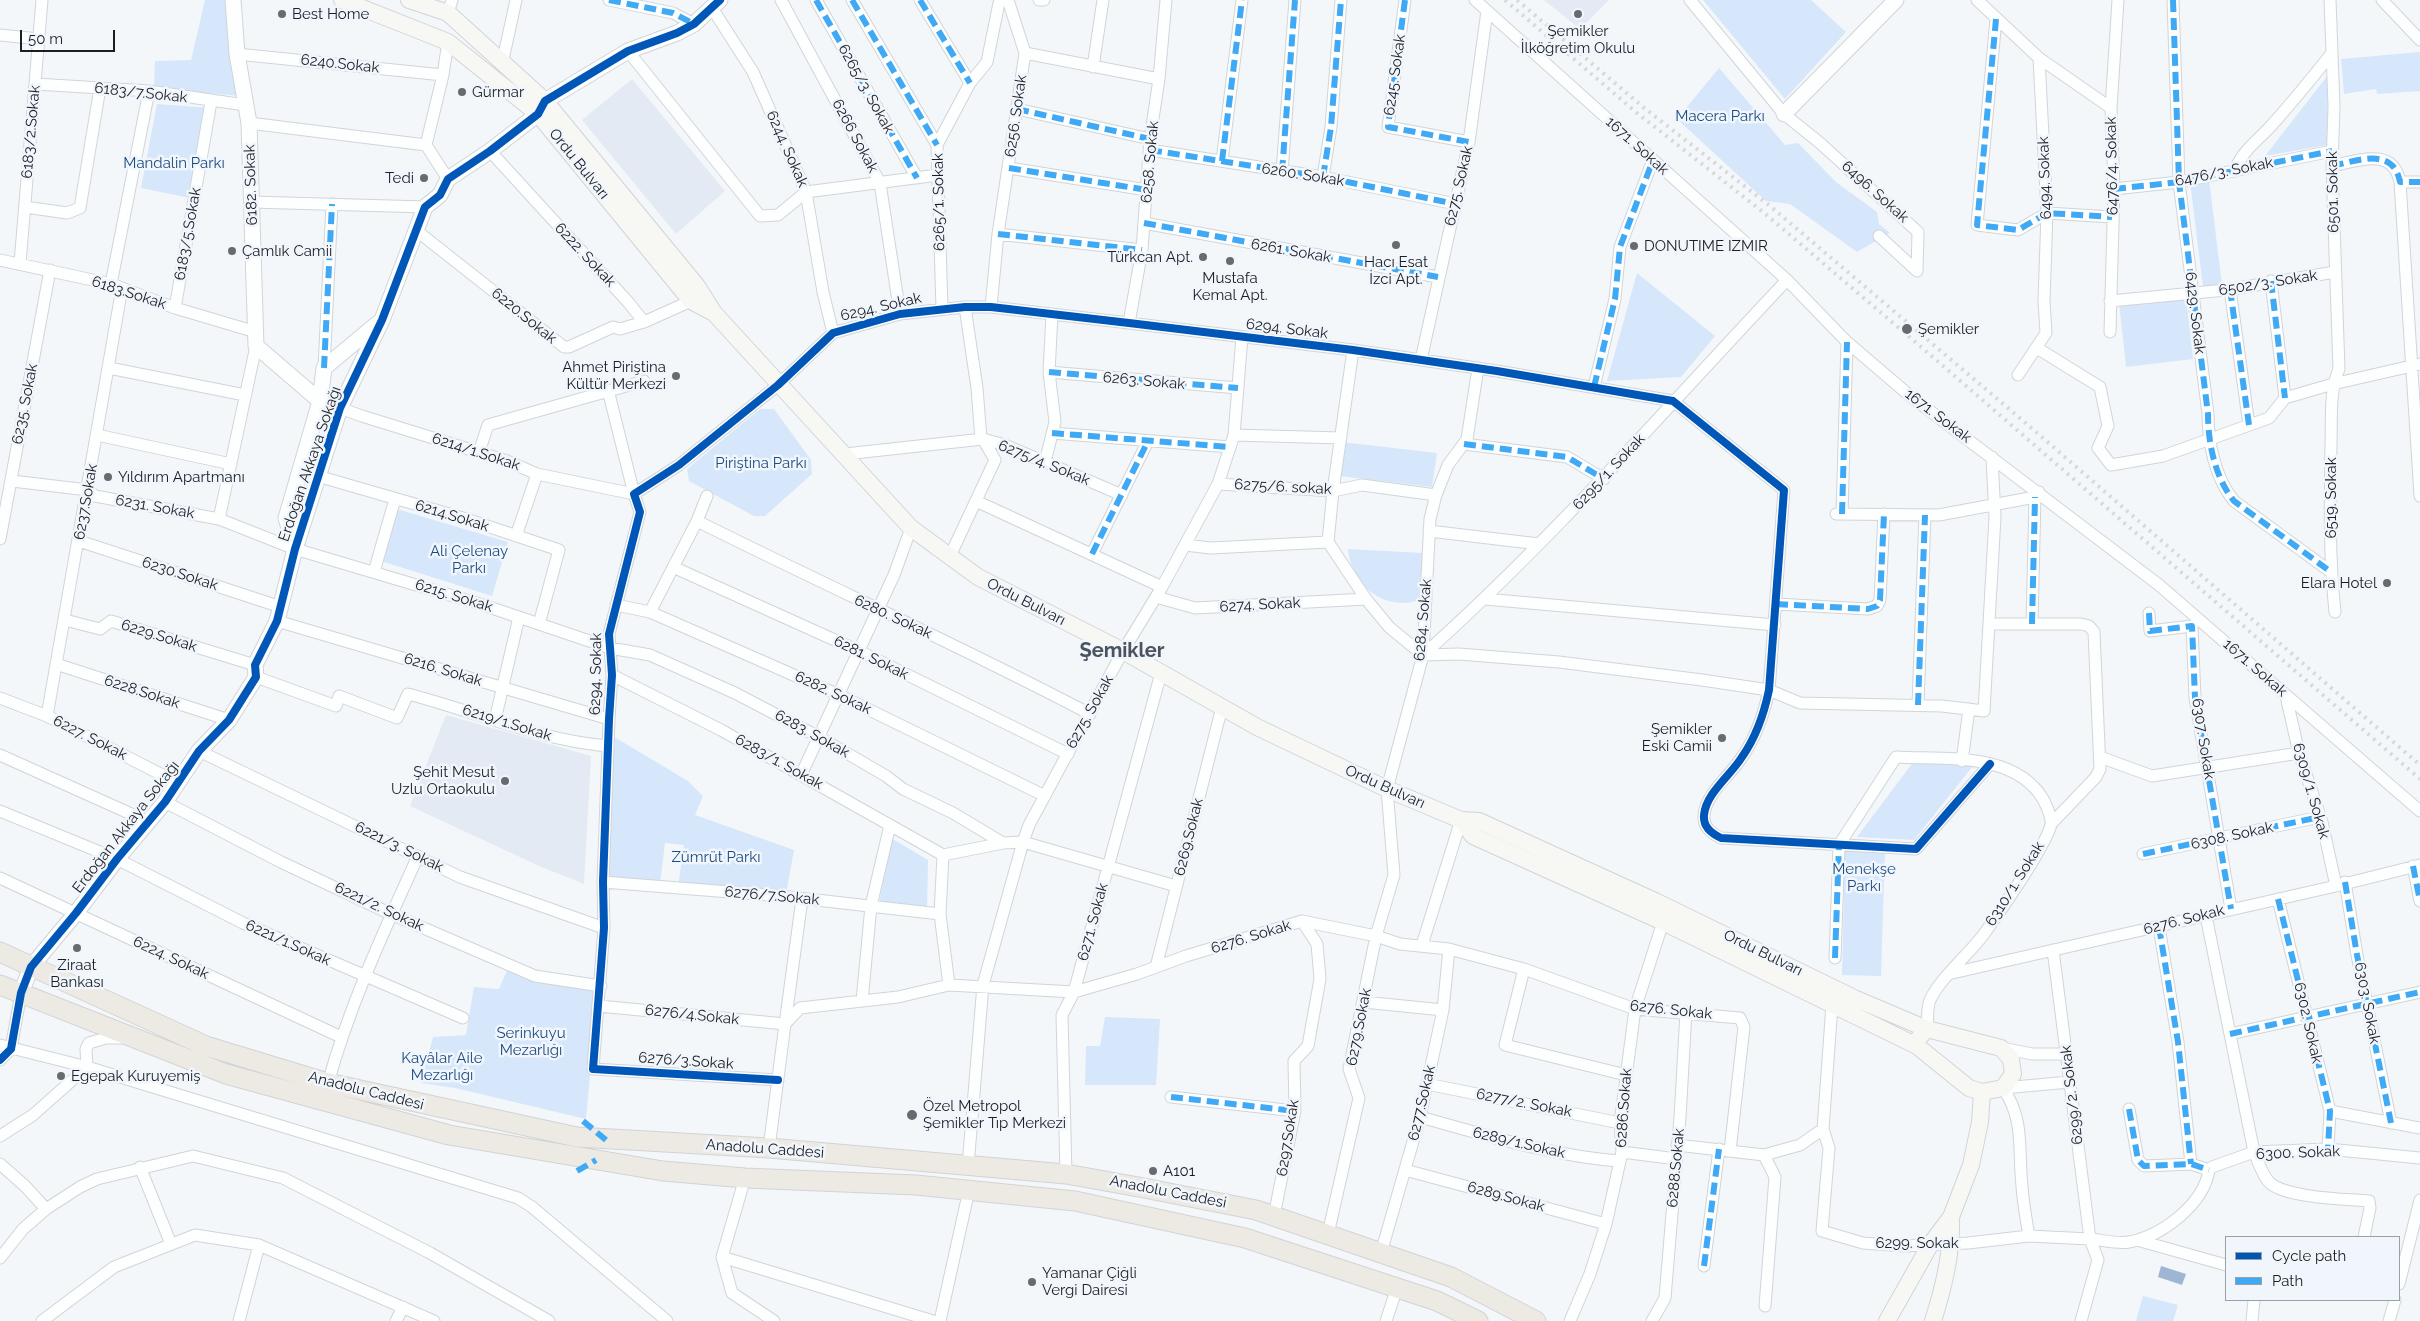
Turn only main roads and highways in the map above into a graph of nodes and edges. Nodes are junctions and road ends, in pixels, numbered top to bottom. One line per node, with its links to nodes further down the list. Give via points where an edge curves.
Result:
1 (342, 0): 4 (main road, Ordu Bulvarı, via 448,42)
2 (409, 0): 3 (main road, Ordu Bulvarı)
3 (450, 6): 4 (main road, Ordu Bulvarı)
4 (541, 107): 5 (main road, Ordu Bulvarı, via 697,286); 5 (main road, Ordu Bulvarı, via 691,301)
5 (714, 313): 6 (main road, Ordu Bulvarı, via 911,528 978,577 1123,651 1257,727 1387,789)
6 (1462, 820): 9 (main road, Ordu Bulvarı, via 1479,821 1657,902 1854,998); 10 (main road, Ordu Bulvarı, via 1473,836 1663,922)
7 (0, 952): 14 (highway, Anadolu Caddesi, via 206,1046 328,1083 576,1137 769,1148 1066,1174 1256,1210 1451,1277)
8 (0, 985): 13 (highway, Anadolu Caddesi, via 226,1074 449,1135 663,1171 916,1185 1076,1201 1245,1238 1437,1301)
9 (1927, 1029): 10 (main road, via 1918,1039); 11 (main road, Ordu Bulvarı, via 2001,1048 2008,1054 2014,1068 2010,1081 2003,1088)
10 (1917, 1046): 11 (main road, Ordu Bulvarı, via 1969,1088)
11 (1982, 1092): 12 (main road, via 1971,1166)
12 (1951, 1217): 15 (main road, via 1930,1245); 16 (main road, via 1951,1242)
13 (1478, 1321)
14 (1536, 1321)
15 (1887, 1321)
16 (1933, 1321)

